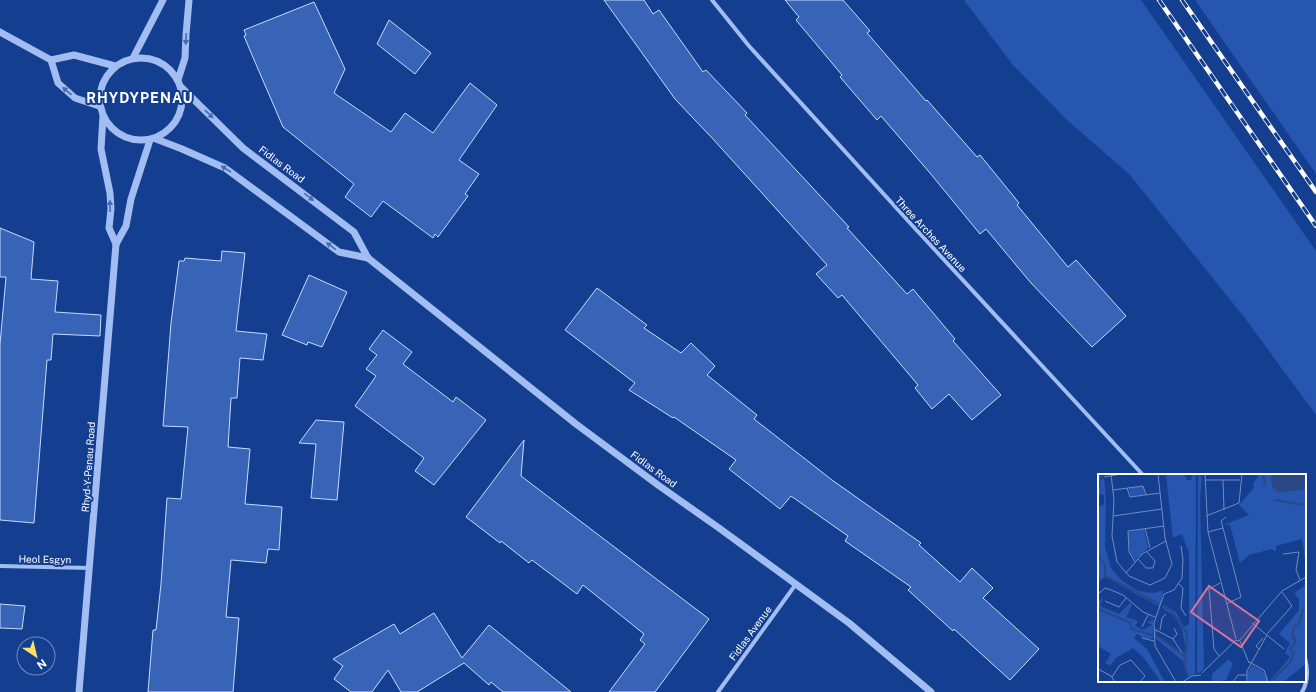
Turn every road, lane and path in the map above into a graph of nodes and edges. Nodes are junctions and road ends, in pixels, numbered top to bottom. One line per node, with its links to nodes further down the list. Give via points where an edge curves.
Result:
1 (163, 0): 5 (street)
2 (190, 0): 8 (street, one-way to 8)
3 (712, 0): 14 (street, Three Arches Avenue, via 759,57)
4 (0, 32): 6 (street)
5 (133, 58): 7 (street); 8 (street, via 157,61 172,71)
6 (51, 60): 7 (street, via 74,55); 9 (street, one-way to 6, via 75,98 58,83)
7 (115, 66): 9 (street, via 104,80)
8 (180, 84): 11 (street, via 183,98 179,118 166,132); 13 (street, Fidlas Road, one-way to 13, via 243,148 354,232)
9 (100, 106): 10 (street)
10 (103, 116): 11 (street, via 111,128 120,135 131,140); 12 (street, Rhyd-Y-Penau Road, one-way to 10, via 109,228 110,193 101,150)
11 (153, 139): 12 (street, Rhyd-Y-Penau Road, via 131,199 126,226); 13 (street, Fidlas Road, one-way to 11, via 339,252 225,168)
12 (116, 244): 16 (street, Rhyd-Y-Penau Road)
13 (368, 258): 17 (street, Fidlas Road, via 576,424)
14 (1142, 474)
15 (0, 566): 16 (street, Heol Esgyn)
16 (90, 568): 21 (street, Rhyd-Y-Penau Road)
17 (796, 584): 22 (street, Fidlas Avenue); 23 (street, Fidlas Road, via 848,623)
18 (1306, 662): 19 (street)
19 (1306, 680)
20 (1305, 682): 24 (street)
21 (80, 692)
22 (718, 692)
23 (931, 692)
24 (1302, 692)

